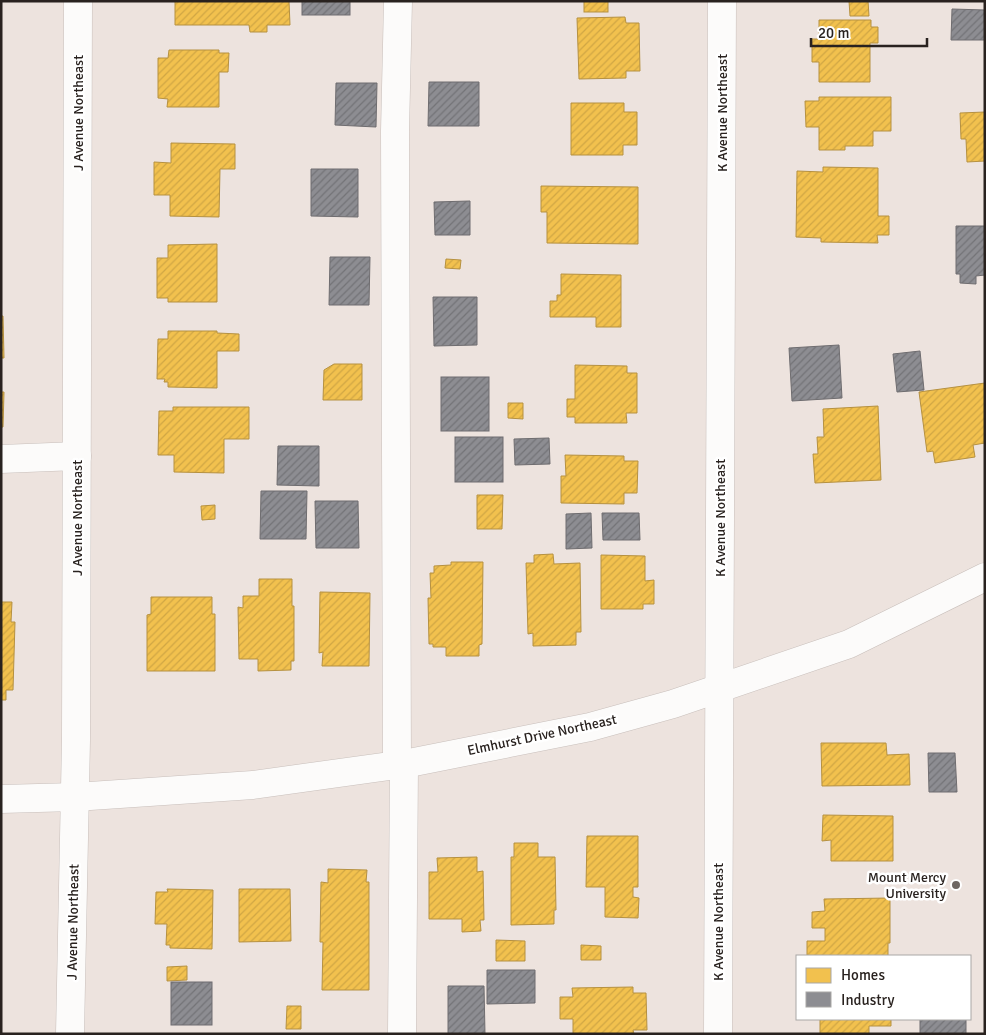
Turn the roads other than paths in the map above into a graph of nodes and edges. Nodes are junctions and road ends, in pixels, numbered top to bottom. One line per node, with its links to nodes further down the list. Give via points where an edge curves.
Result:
1 (78, 1): 4 (street, J Avenue Northeast)
2 (398, 1): 8 (street, via 394,131)
3 (722, 1): 7 (street, K Avenue Northeast)
4 (77, 456): 5 (street); 9 (street, J Avenue Northeast)
5 (1, 459)
6 (983, 583): 7 (street, Elmhurst Drive Northeast, via 849,644)
7 (720, 689): 8 (street, Elmhurst Drive Northeast, via 590,727); 13 (street, K Avenue Northeast)
8 (400, 764): 9 (street, Elmhurst Drive Northeast, via 253,786); 12 (street)
9 (75, 796): 10 (street, Elmhurst Drive Northeast); 11 (street, J Avenue Northeast)
10 (1, 799)
11 (70, 1034)
12 (402, 1034)
13 (718, 1034)

